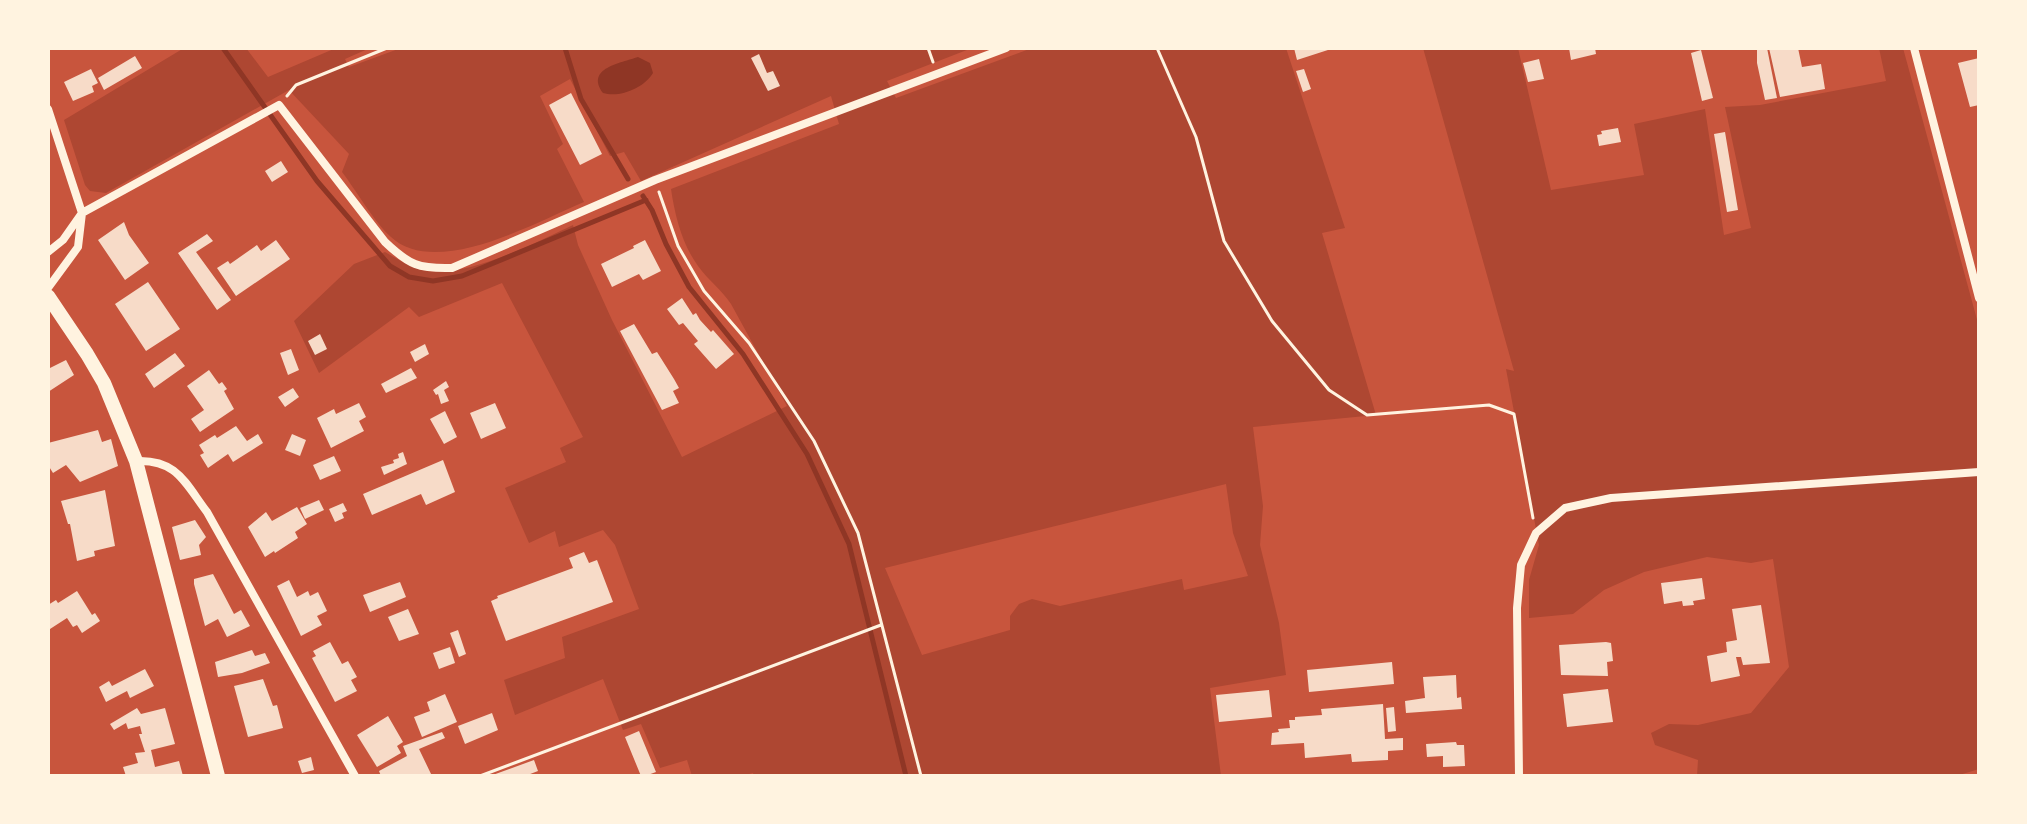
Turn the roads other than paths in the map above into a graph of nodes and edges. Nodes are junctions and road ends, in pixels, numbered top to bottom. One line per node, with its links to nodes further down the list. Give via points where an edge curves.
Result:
1 (1006, 48): 4 (street, via 655,180 452,268 426,269 404,260 279,105)
2 (1914, 48): 8 (street)
3 (48, 109): 4 (street)
4 (82, 213): 5 (street); 6 (street, via 78,247)
5 (48, 252)
6 (48, 288)
7 (48, 296): 9 (street, via 104,383)
8 (1979, 298)
9 (136, 461): 11 (street); 12 (street, via 166,464 207,512)
10 (1979, 472): 13 (street, via 1611,498 1565,508 1536,533 1521,565)
11 (218, 776)
12 (355, 776)
13 (1519, 776)

